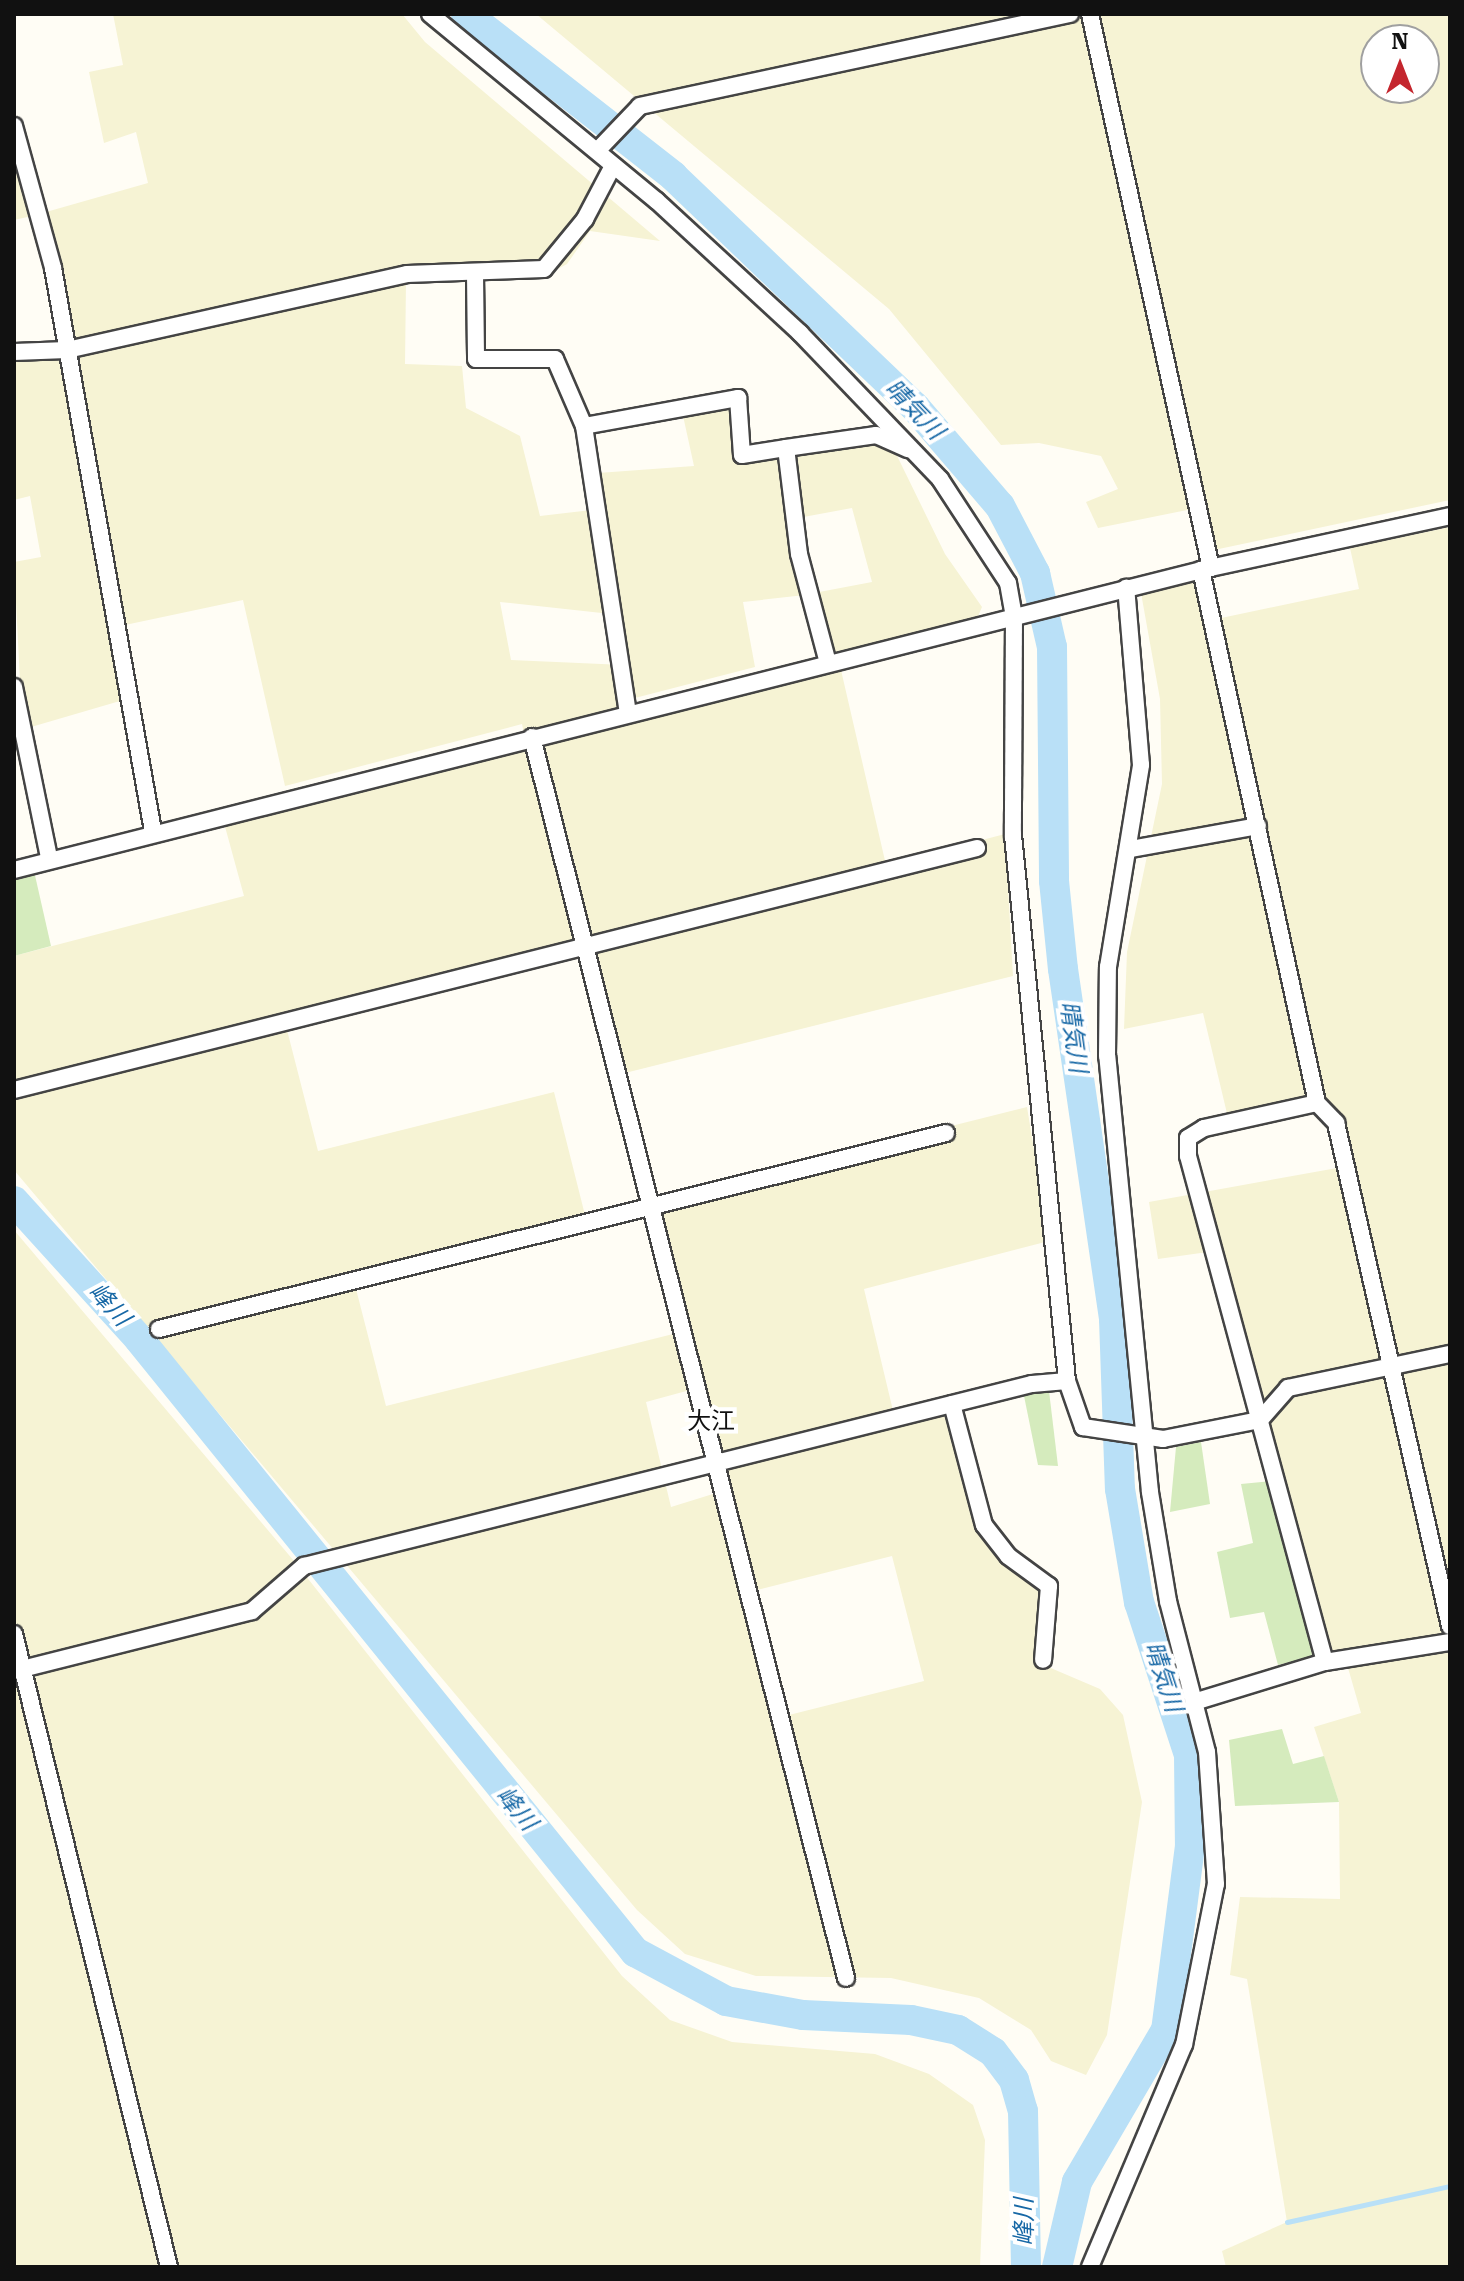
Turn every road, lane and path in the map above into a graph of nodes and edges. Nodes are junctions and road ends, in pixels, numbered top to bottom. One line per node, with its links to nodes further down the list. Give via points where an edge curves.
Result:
1 (430, 14): 5 (street)
2 (1070, 14): 5 (street, via 633,111)
3 (1090, 14): 14 (street)
4 (14, 126): 8 (street)
5 (600, 148): 6 (street)
6 (613, 166): 7 (street, via 561,255 544,269); 12 (street, via 800,333)
7 (475, 274): 8 (street, via 407,274); 10 (street, via 476,359 555,359)
8 (67, 350): 9 (street); 22 (street)
9 (14, 352)
10 (584, 426): 11 (street, via 738,398 742,455); 19 (street)
11 (786, 448): 12 (street, via 876,435); 17 (street, via 799,554)
12 (916, 452): 16 (street, via 994,555)
13 (1450, 516): 14 (street)
14 (1206, 569): 15 (street); 21 (street)
15 (1126, 588): 16 (street); 24 (street, via 1141,698)
16 (1014, 616): 17 (street); 35 (street, via 1013,835)
17 (828, 663): 19 (street)
18 (14, 687): 25 (street)
19 (628, 713): 20 (street)
20 (532, 737): 22 (street); 27 (street)
21 (1258, 826): 24 (street); 29 (street)
22 (153, 831): 25 (street)
23 (977, 848): 27 (street)
24 (1131, 849): 38 (street, via 1105,1009)
25 (49, 858): 26 (street)
26 (14, 870)
27 (584, 947): 28 (street); 31 (street)
28 (14, 1090)
29 (1317, 1103): 34 (street, via 1336,1123); 37 (street, via 1188,1138)
30 (946, 1133): 31 (street)
31 (649, 1206): 32 (street); 39 (street)
32 (159, 1329)
33 (1450, 1354): 34 (street)
34 (1389, 1367): 37 (street, via 1288,1388); 40 (street)
35 (1067, 1381): 36 (street); 38 (street, via 1083,1427)
36 (952, 1404): 39 (street); 43 (street, via 984,1525 1008,1556 1049,1586)
37 (1260, 1420): 38 (street, via 1163,1439); 44 (street)
38 (1142, 1433): 46 (street, via 1168,1601)
39 (713, 1464): 45 (street, via 304,1566 252,1611); 47 (street)
40 (1450, 1626)
41 (14, 1634): 45 (street)
42 (1450, 1642): 44 (street)
43 (1043, 1660)
44 (1325, 1662): 46 (street)
45 (18, 1670): 48 (street)
46 (1194, 1702): 49 (street, via 1214,1800 1212,1932 1184,2045)
47 (846, 1978)
48 (169, 2267)
49 (1090, 2267)

